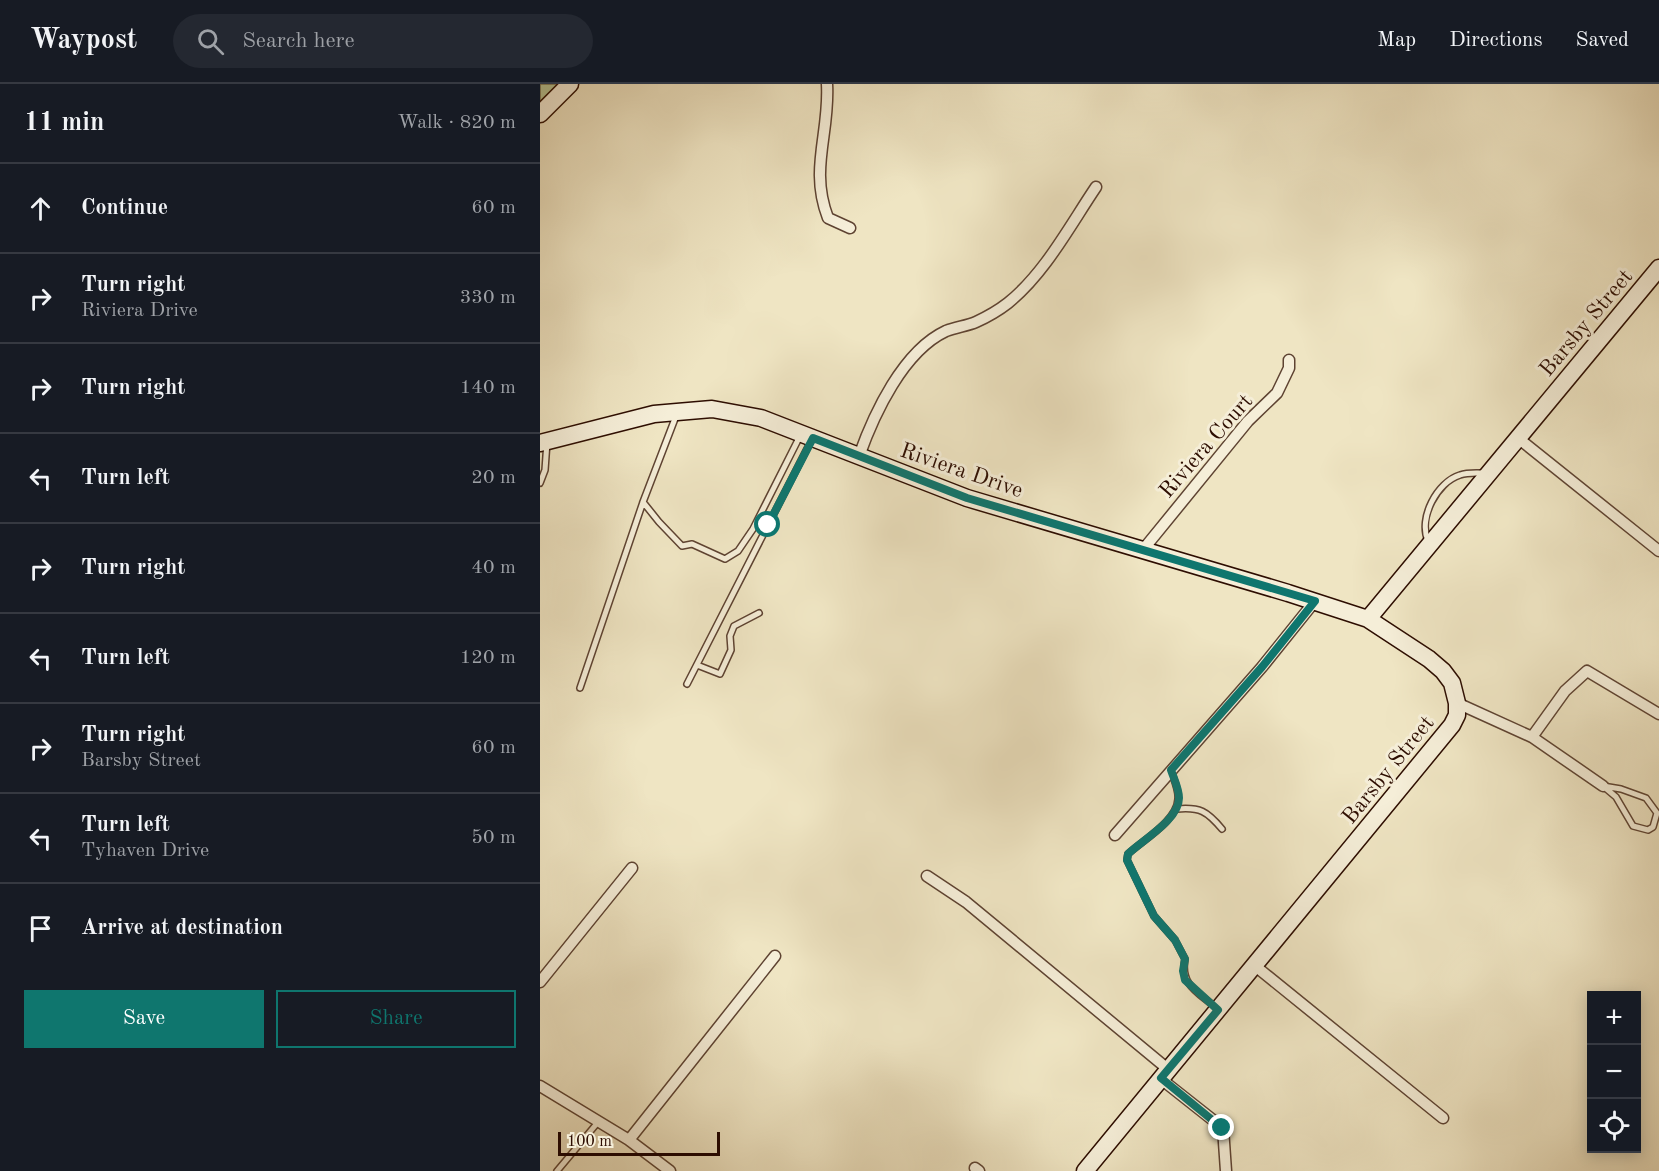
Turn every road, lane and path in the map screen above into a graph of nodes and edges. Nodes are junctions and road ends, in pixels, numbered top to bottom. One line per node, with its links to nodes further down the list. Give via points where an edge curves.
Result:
1 (570, 84): 3 (street)
2 (827, 84): 5 (street, via 828,105 819,162 821,199 828,218)
3 (540, 114)
4 (1096, 187): 12 (street, via 1037,275 1007,303 976,322 946,331 912,358 870,425)
5 (850, 228)
6 (1658, 270): 10 (street, Barsby Street)
7 (1289, 360): 17 (street, Riviera Court, via 1277,393 1248,421)
8 (677, 412): 9 (street, Riviera Drive, via 712,410 761,418); 11 (street, Riviera Drive, via 654,414); 15 (lane)
9 (807, 436): 12 (street, Riviera Drive); 15 (lane, via 753,529 738,551 725,559 692,544 682,546); 22 (lane)
10 (1518, 438): 13 (street, Barsby Street); 18 (street)
11 (543, 442): 14 (lane, via 545,470)
12 (859, 456): 17 (street, Riviera Drive, via 967,498)
13 (1488, 474): 16 (street, Barsby Street); 16 (lane, via 1458,475 1435,495 1424,526)
14 (540, 483)
15 (643, 502): 26 (lane)
16 (1430, 544): 21 (street, Barsby Street)
17 (1142, 551): 19 (street, Riviera Drive)
18 (1659, 551)
19 (1315, 601): 21 (street, Riviera Drive); 30 (street)
20 (759, 613): 23 (lane)
21 (1368, 619): 27 (street, Barsby Street, via 1443,671 1452,683)
22 (720, 620): 23 (lane); 24 (lane)
23 (734, 626): 24 (lane, via 729,636 731,650 720,674)
24 (697, 665): 25 (lane)
25 (687, 684)
26 (580, 688)
27 (1457, 703): 29 (street); 38 (street, Barsby Street, via 1452,725)
28 (1659, 714): 29 (street, via 1587,671 1564,691)
29 (1532, 737): 31 (street)
30 (1171, 770): 32 (lane, via 1179,798); 34 (street)
31 (1602, 786): 31 (lane, via 1647,798 1657,813 1653,827 1648,830 1634,826 1616,797)
32 (1177, 809): 33 (lane, via 1200,810); 40 (lane, via 1128,854 1127,860 1154,916 1185,959 1185,980)
33 (1222, 829)
34 (1115, 835)
35 (632, 868): 39 (street)
36 (927, 876): 41 (street, via 966,902)
37 (775, 956): 45 (street)
38 (1254, 965): 40 (street, Barsby Street); 43 (street)
39 (540, 982)
40 (1218, 1010): 41 (street, Barsby Street)
41 (1165, 1074): 48 (street, Barsby Street); 49 (street, via 1222,1128)
42 (540, 1086): 44 (street)
43 (1443, 1118)
44 (599, 1121): 45 (street); 46 (lane)
45 (629, 1140): 47 (street)
46 (557, 1171)
47 (670, 1171)
48 (1085, 1171)
49 (1226, 1171)

